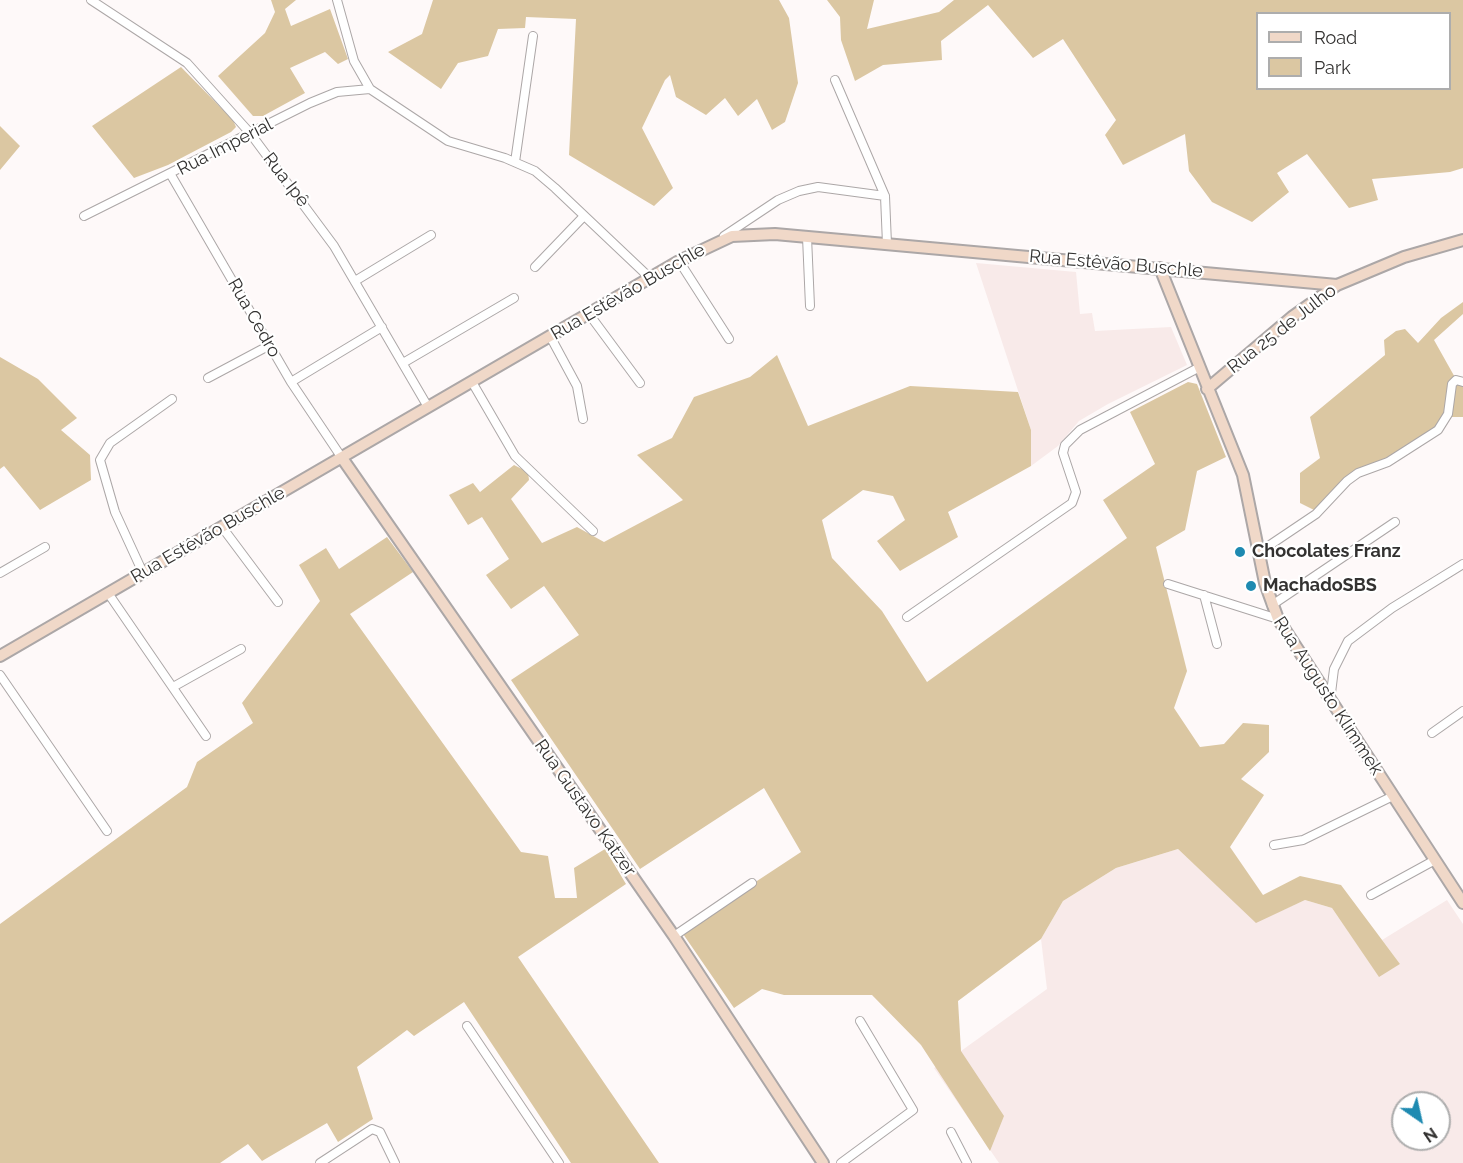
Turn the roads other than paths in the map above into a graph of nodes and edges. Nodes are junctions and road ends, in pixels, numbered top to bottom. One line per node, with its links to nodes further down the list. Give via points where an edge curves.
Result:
1 (91, 0): 6 (street, Rua Ipê, via 187,63)
2 (337, 0): 5 (street, via 354,61)
3 (533, 36): 7 (street)
4 (835, 80): 9 (street)
5 (370, 89): 6 (street, Rua Imperial, via 337,92); 7 (street, via 448,141)
6 (250, 134): 8 (street, Rua Imperial); 21 (street, Rua Ipê, via 323,229)
7 (515, 162): 11 (street, via 542,177)
8 (171, 175): 10 (street, Rua Imperial); 31 (street, Rua Cedro)
9 (885, 196): 15 (street, via 806,189 766,207); 16 (street)
10 (84, 216)
11 (584, 216): 18 (street); 20 (street)
12 (431, 235): 21 (street)
13 (807, 237): 15 (street, Rua Estêvão Buschle, via 748,234); 16 (street, Rua Estêvão Buschle); 26 (street)
14 (1463, 240): 23 (street, Rua 25 de Julho, via 1404,257)
15 (717, 241): 17 (street, Rua Estêvão Buschle)
16 (887, 244): 19 (street, Rua Estêvão Buschle)
17 (679, 261): 20 (street, Rua Estêvão Buschle); 30 (street)
18 (535, 267)
19 (1160, 268): 22 (street, Rua Estêvão Buschle); 33 (street, Rua Augusto Klimmek)
20 (650, 278): 27 (street, Rua Estêvão Buschle)
21 (355, 281): 28 (street, Rua Ipê)
22 (1298, 281): 23 (street, Rua Estêvão Buschle); 25 (street)
23 (1337, 285): 25 (street, Rua 25 de Julho)
24 (514, 298): 32 (street)
25 (1308, 304): 39 (street, Rua 25 de Julho)
26 (810, 306)
27 (589, 314): 29 (street, Rua Estêvão Buschle); 38 (street)
28 (382, 327): 32 (street, Rua Ipê); 35 (street)
29 (550, 336): 36 (street, Rua Estêvão Buschle); 42 (street, via 577,386)
30 (729, 339)
31 (270, 345): 34 (street); 35 (street, Rua Cedro)
32 (403, 363): 41 (street, Rua Ipê)
33 (1198, 368): 39 (street, Rua Augusto Klimmek); 57 (street, via 1080,430 1063,453 1076,492 1072,503)
34 (208, 378)
35 (291, 382): 43 (street, Rua Cedro)
36 (472, 382): 41 (street, Rua Estêvão Buschle); 46 (street, via 515,456)
37 (1463, 382): 48 (street, via 1456,380 1452,384 1446,419 1438,430 1388,462 1352,477 1316,514)
38 (640, 383)
39 (1207, 389): 48 (street, Rua Augusto Klimmek, via 1243,475)
40 (172, 399): 51 (street, via 110,443 100,460 119,522)
41 (428, 407): 43 (street, Rua Estêvão Buschle)
42 (583, 419)
43 (342, 458): 45 (street, Rua Estêvão Buschle); 75 (street, Rua Gustavo Katzer)
44 (1395, 522): 56 (street)
45 (222, 527): 51 (street, Rua Estêvão Buschle); 55 (street)
46 (593, 531)
47 (45, 547): 50 (street)
48 (1258, 553): 56 (street, Rua Augusto Klimmek)
49 (1463, 564): 64 (street, via 1348,640 1334,669)
50 (0, 573)
51 (143, 573): 53 (street, Rua Estêvão Buschle)
52 (1168, 584): 54 (street)
53 (108, 593): 61 (street, Rua Estêvão Buschle); 63 (street)
54 (1204, 595): 58 (street); 59 (street)
55 (278, 602)
56 (1272, 605): 58 (street, Rua Augusto Klimmek)
57 (907, 617)
58 (1278, 619): 64 (street, Rua Augusto Klimmek)
59 (1217, 644)
60 (241, 649): 63 (street)
61 (0, 656)
62 (0, 675): 69 (street)
63 (173, 687): 67 (street)
64 (1330, 702): 68 (street, Rua Augusto Klimmek)
65 (1463, 711): 66 (street)
66 (1432, 733)
67 (206, 735)
68 (1393, 796): 70 (street, via 1309,838); 71 (street, Rua Augusto Klimmek)
69 (107, 831)
70 (1274, 844)
71 (1435, 860): 73 (street); 74 (street, Rua Augusto Klimmek)
72 (752, 883): 75 (street)
73 (1371, 895)
74 (1461, 897)
75 (674, 936): 82 (street, Rua Gustavo Katzer)
76 (860, 1021): 83 (street, via 913,1110)
77 (467, 1026): 81 (street)
78 (951, 1132): 84 (street)
79 (320, 1163): 80 (street, via 376,1129)
80 (395, 1163)
81 (559, 1163)
82 (823, 1163)
83 (841, 1163)
84 (967, 1163)

